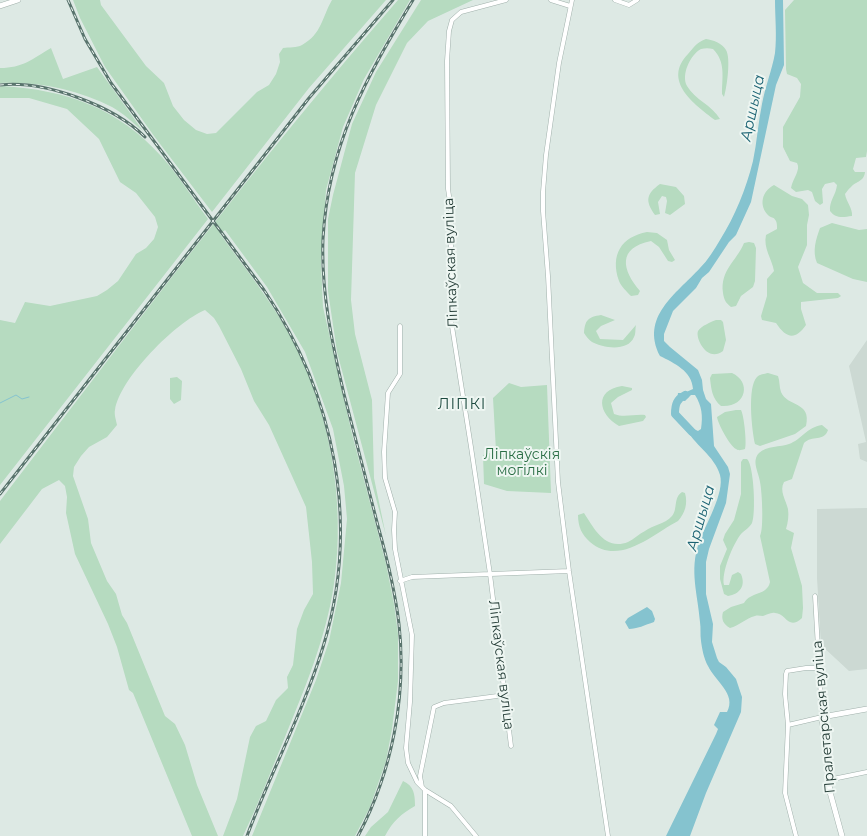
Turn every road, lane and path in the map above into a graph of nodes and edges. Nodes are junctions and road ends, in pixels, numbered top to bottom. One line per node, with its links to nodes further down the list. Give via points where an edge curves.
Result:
1 (18, 0): 7 (street)
2 (506, 0): 11 (street, Ліпкаўская вуліца, via 461,12 452,20 447,47 450,320)
3 (551, 0): 8 (street)
4 (572, 0): 8 (street)
5 (615, 0): 6 (street, via 629,5)
6 (637, 0)
7 (0, 6)
8 (570, 6): 10 (street, via 547,145 543,192 556,456)
9 (400, 326): 12 (street, via 400,374 388,393 384,452 385,478 395,512 395,549)
10 (569, 571): 11 (street); 25 (street)
11 (490, 574): 12 (street, via 412,577); 15 (street, Ліпкаўская вуліца)
12 (400, 581): 22 (street, via 412,635 406,748 411,771)
13 (815, 596): 14 (street, Пралетарская вуліца)
14 (820, 668): 17 (street, Пралетарская вуліца); 18 (street, via 787,671)
15 (505, 695): 19 (street, Ліпкаўская вуліца); 22 (street, via 434,706 420,776)
16 (867, 709): 17 (street)
17 (822, 718): 18 (street); 21 (street, Пралетарская вуліца)
18 (788, 725): 26 (street, via 785,793)
19 (511, 746)
20 (867, 772): 21 (street)
21 (828, 780): 27 (street, Пралетарская вуліца)
22 (423, 789): 23 (street); 24 (street, via 451,806)
23 (425, 836)
24 (476, 836)
25 (608, 836)
26 (796, 836)
27 (842, 836)

